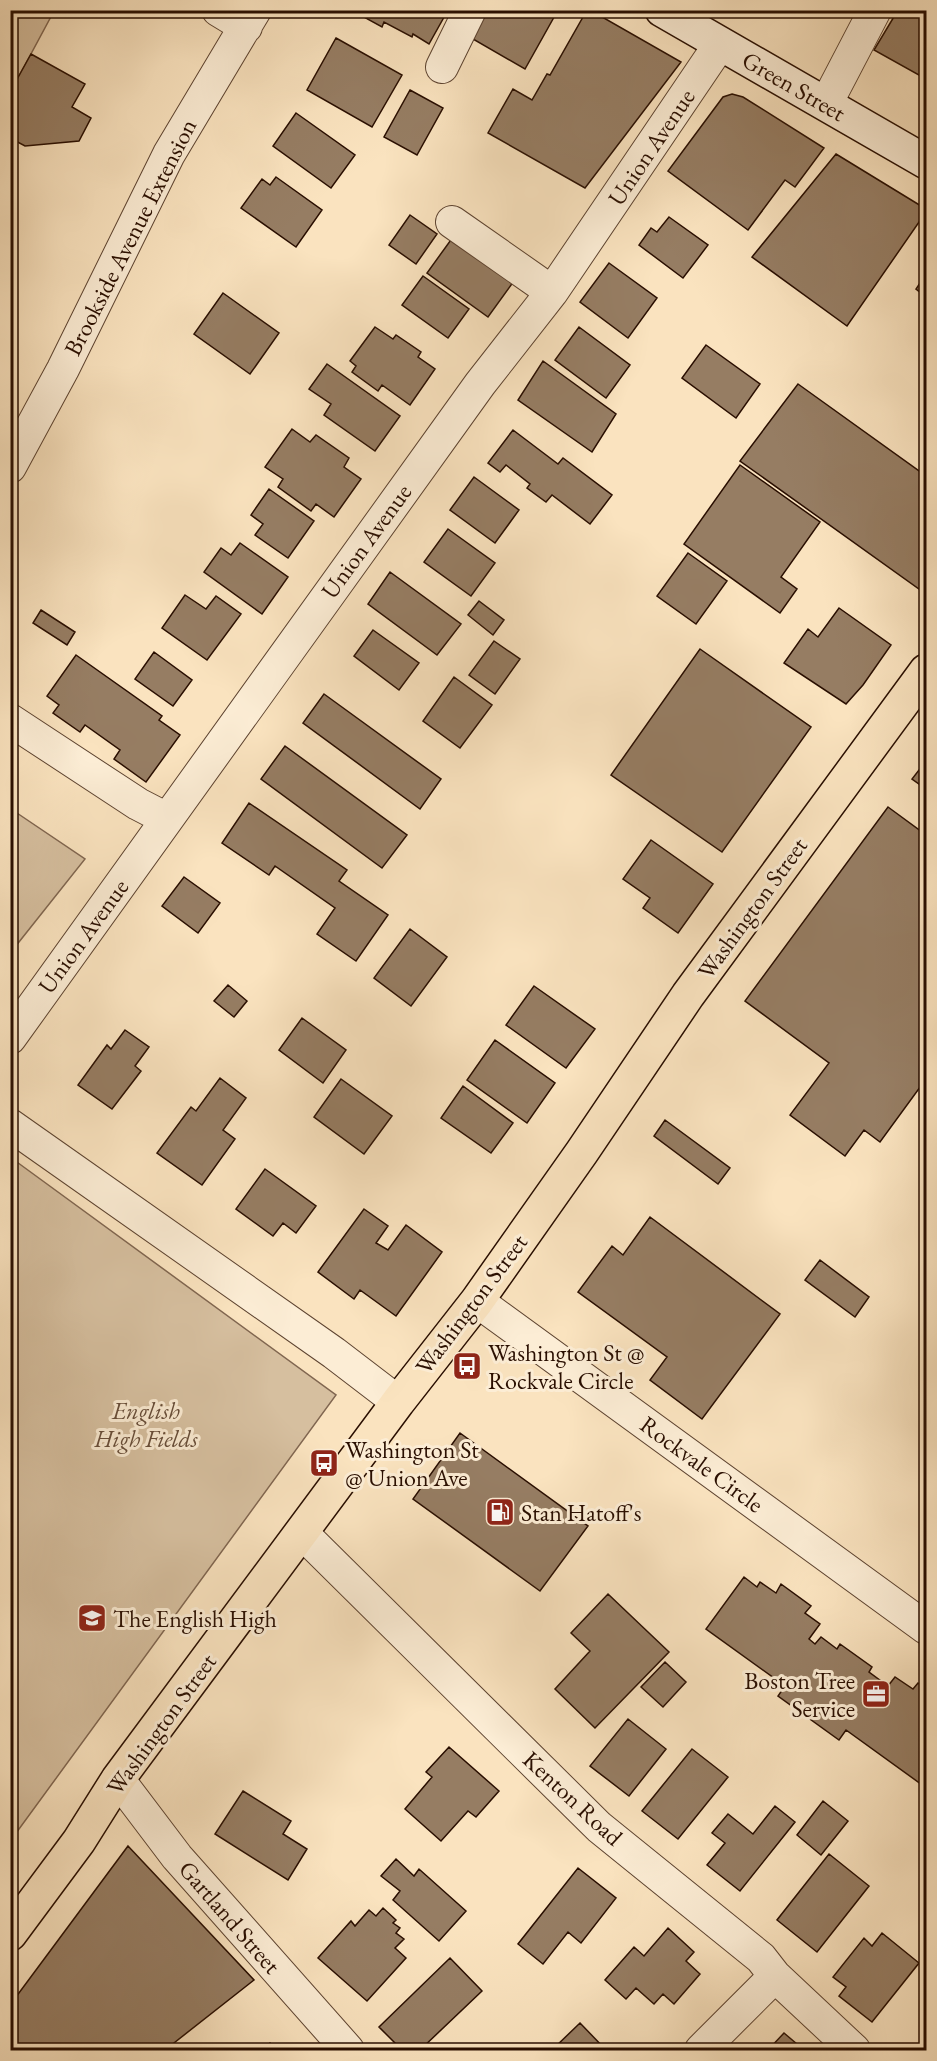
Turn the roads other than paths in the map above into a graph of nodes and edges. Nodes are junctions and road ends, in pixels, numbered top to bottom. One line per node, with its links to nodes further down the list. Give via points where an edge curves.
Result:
1 (218, 10): 5 (street)
2 (470, 10): 7 (street)
3 (662, 10): 6 (street, Green Street)
4 (875, 10): 8 (street)
5 (251, 19): 12 (street, Brookside Avenue Extension, via 170,154)
6 (720, 44): 8 (street, Green Street); 11 (street, Union Avenue)
7 (442, 67)
8 (826, 104): 9 (street, Green Street)
9 (927, 162)
10 (452, 222): 11 (street)
11 (552, 292): 15 (street, Union Avenue, via 480,384)
12 (10, 467)
13 (927, 671): 18 (main road, Washington Street, via 688,995)
14 (10, 720): 15 (street)
15 (167, 819): 16 (street, Union Avenue)
16 (10, 1038)
17 (10, 1125): 19 (street)
18 (477, 1301): 19 (main road, Washington Street); 21 (street, Rockvale Circle)
19 (398, 1402): 20 (main road, Washington Street)
20 (302, 1533): 22 (main road, Washington Street); 24 (street, Kenton Road, via 599,1827 761,1958)
21 (927, 1628)
22 (118, 1779): 23 (main road, Washington Street, via 79,1841); 25 (street, Gartland Street, via 177,1857)
23 (10, 1934)
24 (775, 1976): 26 (street); 27 (street, Kenton Road)
25 (348, 2050)
26 (702, 2050)
27 (854, 2050)

